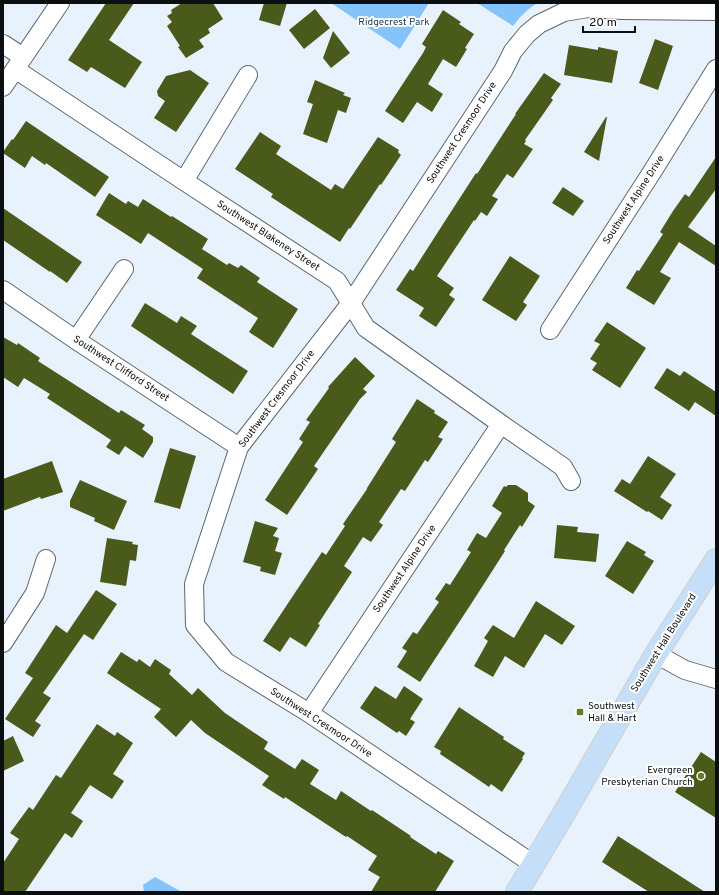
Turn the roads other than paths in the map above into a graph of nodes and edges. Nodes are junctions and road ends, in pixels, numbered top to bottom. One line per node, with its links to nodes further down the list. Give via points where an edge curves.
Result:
1 (60, 3): 4 (street)
2 (716, 11): 11 (street, Southwest Cresmoor Drive, via 588,8 564,12 539,24 513,51)
3 (3, 44): 4 (street, Southwest Blakeney Street)
4 (19, 63): 7 (street); 8 (street, Southwest Blakeney Street)
5 (716, 69): 12 (street, Southwest Alpine Drive)
6 (248, 75): 8 (street)
7 (3, 87)
8 (184, 181): 11 (street, Southwest Blakeney Street, via 337,281)
9 (124, 269): 13 (street)
10 (3, 290): 13 (street, Southwest Clifford Street)
11 (351, 303): 14 (street, Southwest Blakeney Street, via 366,328); 15 (street, Southwest Cresmoor Drive)
12 (550, 330)
13 (76, 340): 15 (street, Southwest Clifford Street)
14 (501, 424): 16 (street, Southwest Blakeney Street, via 563,467); 22 (street, Southwest Alpine Drive)
15 (239, 447): 22 (street, Southwest Cresmoor Drive, via 194,584 195,625 226,662)
16 (572, 481)
17 (46, 559): 19 (street, via 35,593)
18 (716, 560): 20 (main road, Southwest Hall Boulevard)
19 (3, 643)
20 (656, 654): 21 (street, via 685,670); 23 (main road, Southwest Hall Boulevard)
21 (716, 679)
22 (309, 714): 23 (street, Southwest Cresmoor Drive)
23 (532, 864): 24 (main road, Southwest Hall Boulevard)
24 (517, 892)

